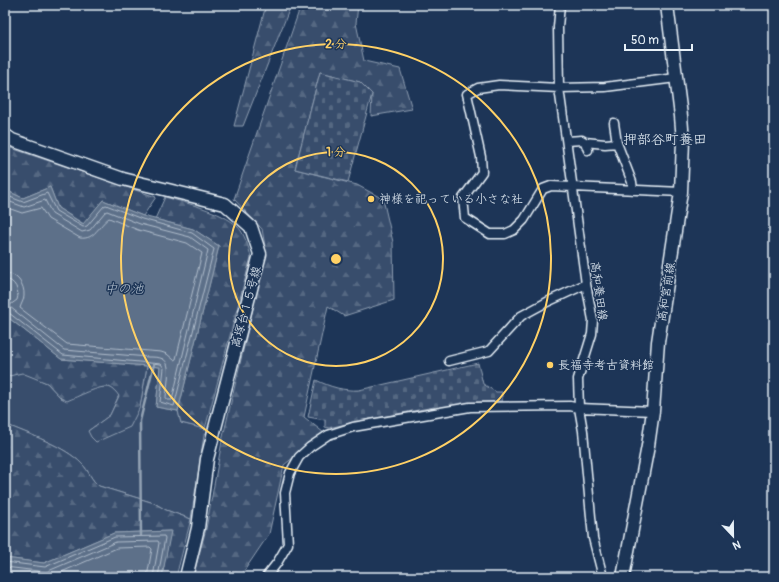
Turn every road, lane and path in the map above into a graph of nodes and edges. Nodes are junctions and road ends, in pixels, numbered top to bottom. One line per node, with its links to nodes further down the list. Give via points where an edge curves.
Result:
1 (560, 5): 4 (street, 高和養田線)
2 (667, 5): 3 (street, 高和宮前線)
3 (676, 78): 4 (street, via 605,87); 11 (street, 高和宮前線, via 683,141)
4 (560, 88): 7 (street, 高和養田線); 9 (street, via 499,86 478,88 467,94 482,172 463,198 465,218 490,234 506,234 524,220 542,189 551,186)
5 (614, 122): 8 (street)
6 (5, 135): 16 (street, 高塚台１５号線, via 12,140 123,179 225,204 251,227 260,254 207,459 198,528)
7 (567, 141): 8 (street, via 582,140 587,146); 9 (street, 高和養田線)
8 (618, 143): 10 (street)
9 (573, 188): 10 (street); 12 (street, 高和養田線)
10 (633, 190): 11 (street)
11 (681, 192): 15 (street, 高和宮前線, via 658,342)
12 (586, 284): 13 (street, via 521,316 489,351); 14 (street, 高和養田線, via 593,320 592,334 578,379)
13 (449, 361)
14 (579, 408): 15 (street); 17 (street, via 470,407 354,427 328,435 299,457 290,474 285,493 288,544); 18 (street, 高和養田線, via 593,538)
15 (653, 411): 19 (street, 高和宮前線)
16 (186, 577)
17 (266, 577)
18 (603, 577)
19 (623, 577)

